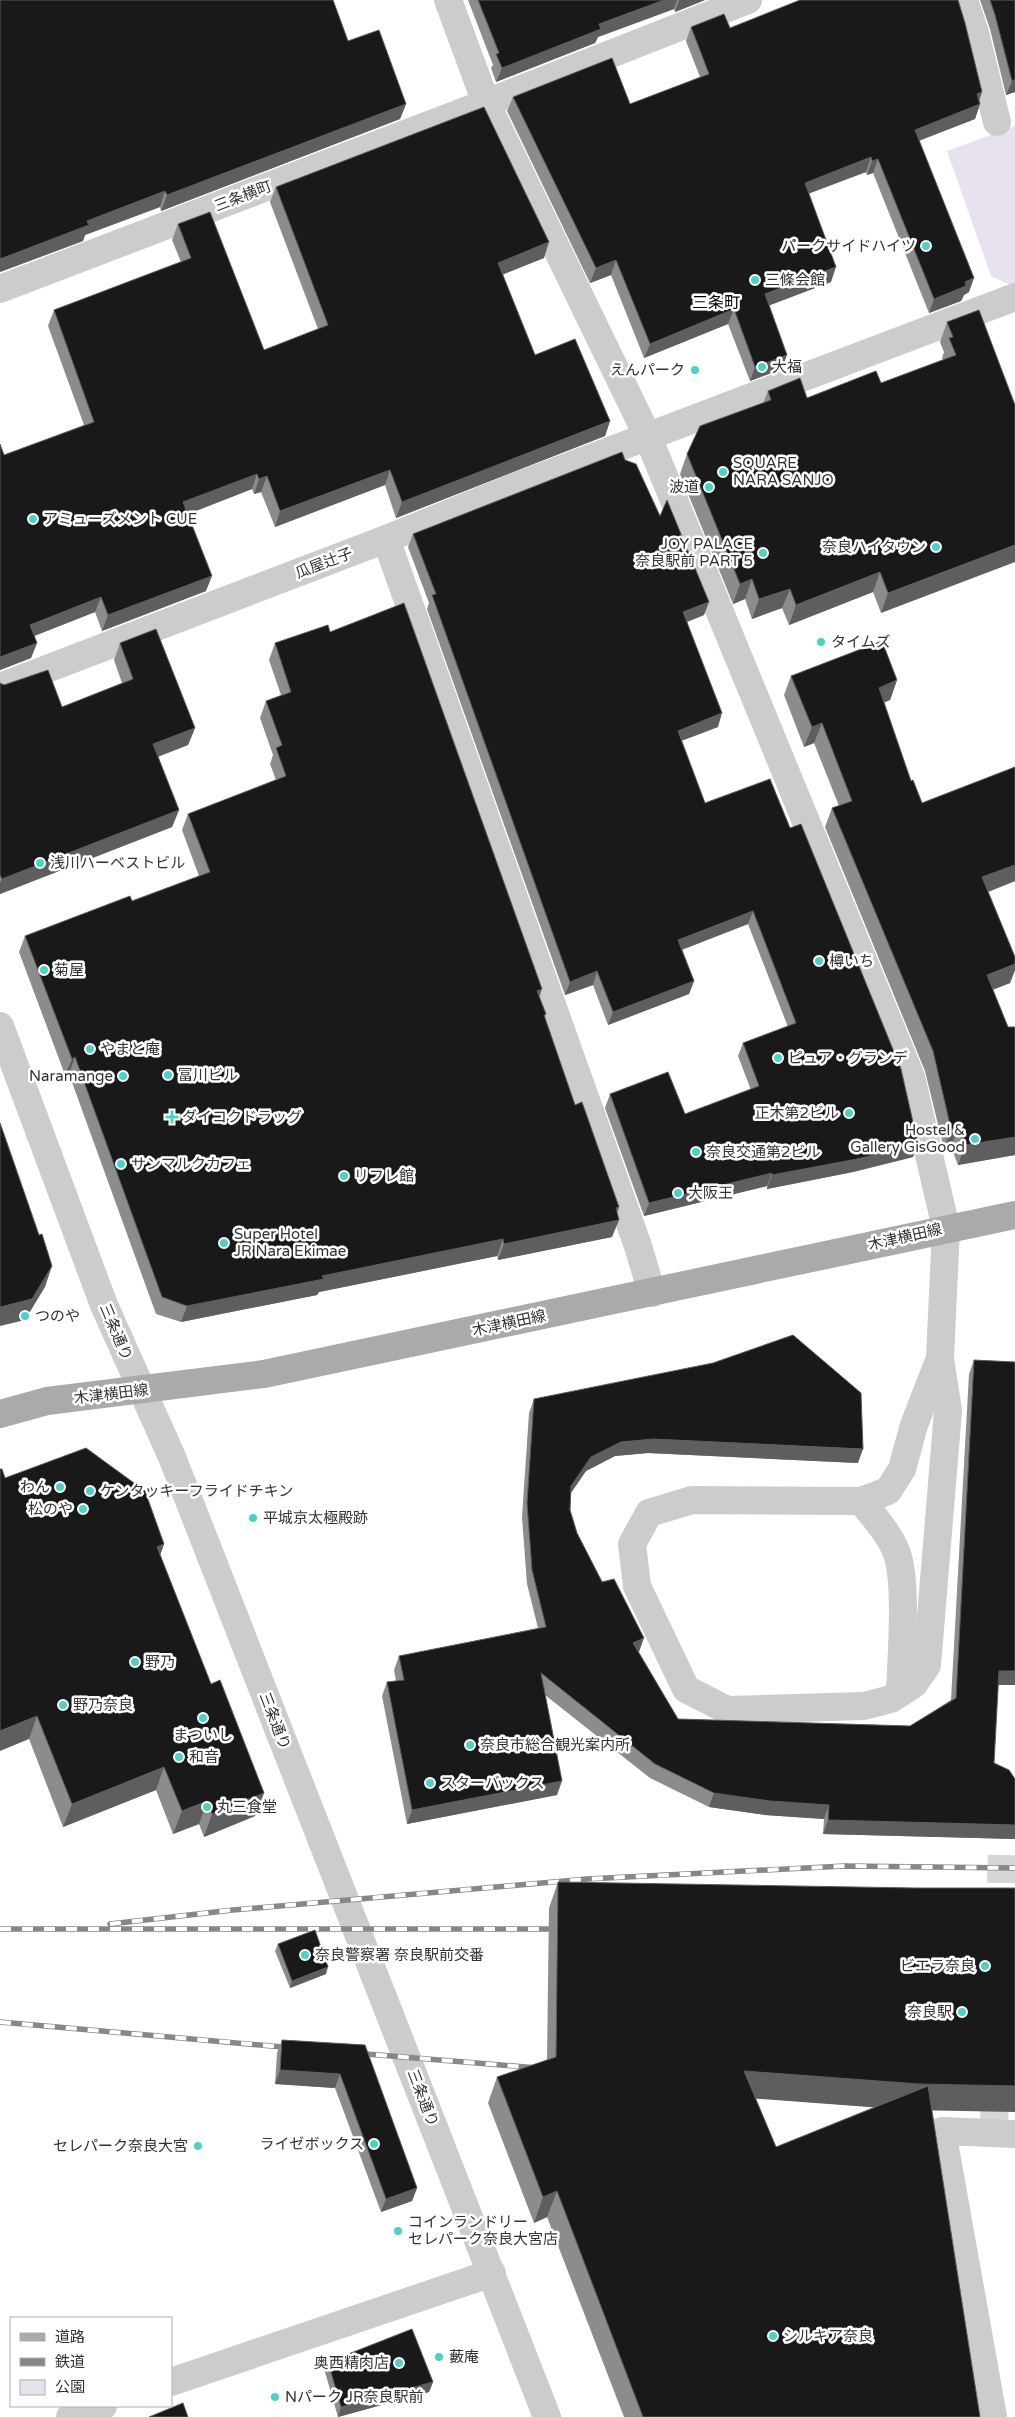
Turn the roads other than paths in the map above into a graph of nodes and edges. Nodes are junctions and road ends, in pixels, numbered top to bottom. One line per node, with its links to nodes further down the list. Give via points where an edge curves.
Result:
1 (448, 0): 4 (street)
2 (748, 0): 4 (street, 三条横町)
3 (964, 0): 5 (street)
4 (486, 103): 6 (street, 三条横町); 8 (street)
5 (997, 122)
6 (0, 288)
7 (1015, 297): 8 (street, 瓜屋辻子)
8 (648, 437): 9 (street, 瓜屋辻子); 13 (street, via 911,1077)
9 (386, 539): 10 (street, 瓜屋辻子); 14 (street)
10 (0, 687)
11 (0, 1026): 16 (street, 三条通り, via 104,1305)
12 (1015, 1215): 13 (main road, 木津横田線)
13 (946, 1228): 14 (main road, 木津横田線); 15 (street)
14 (652, 1293): 16 (main road, 木津横田線, via 264,1374)
15 (940, 1358): 18 (street, via 914,1425 902,1468 888,1491); 19 (street, via 948,1411 927,1665 914,1684)
16 (141, 1391): 17 (main road, 木津横田線, via 47,1402); 21 (street, 三条通り, via 172,1457)
17 (0, 1414)
18 (861, 1501): 19 (street, via 888,1535 902,1574); 19 (street, via 692,1500 649,1512 632,1544 637,1586 686,1689 728,1710 864,1706 891,1699)
19 (900, 1693)
20 (1015, 2134): 26 (street, via 942,2131)
21 (492, 2273): 22 (street); 25 (street, 三条通り)
22 (172, 2382)
23 (100, 2407): 24 (street)
24 (70, 2417)
25 (547, 2417)
26 (993, 2417)

